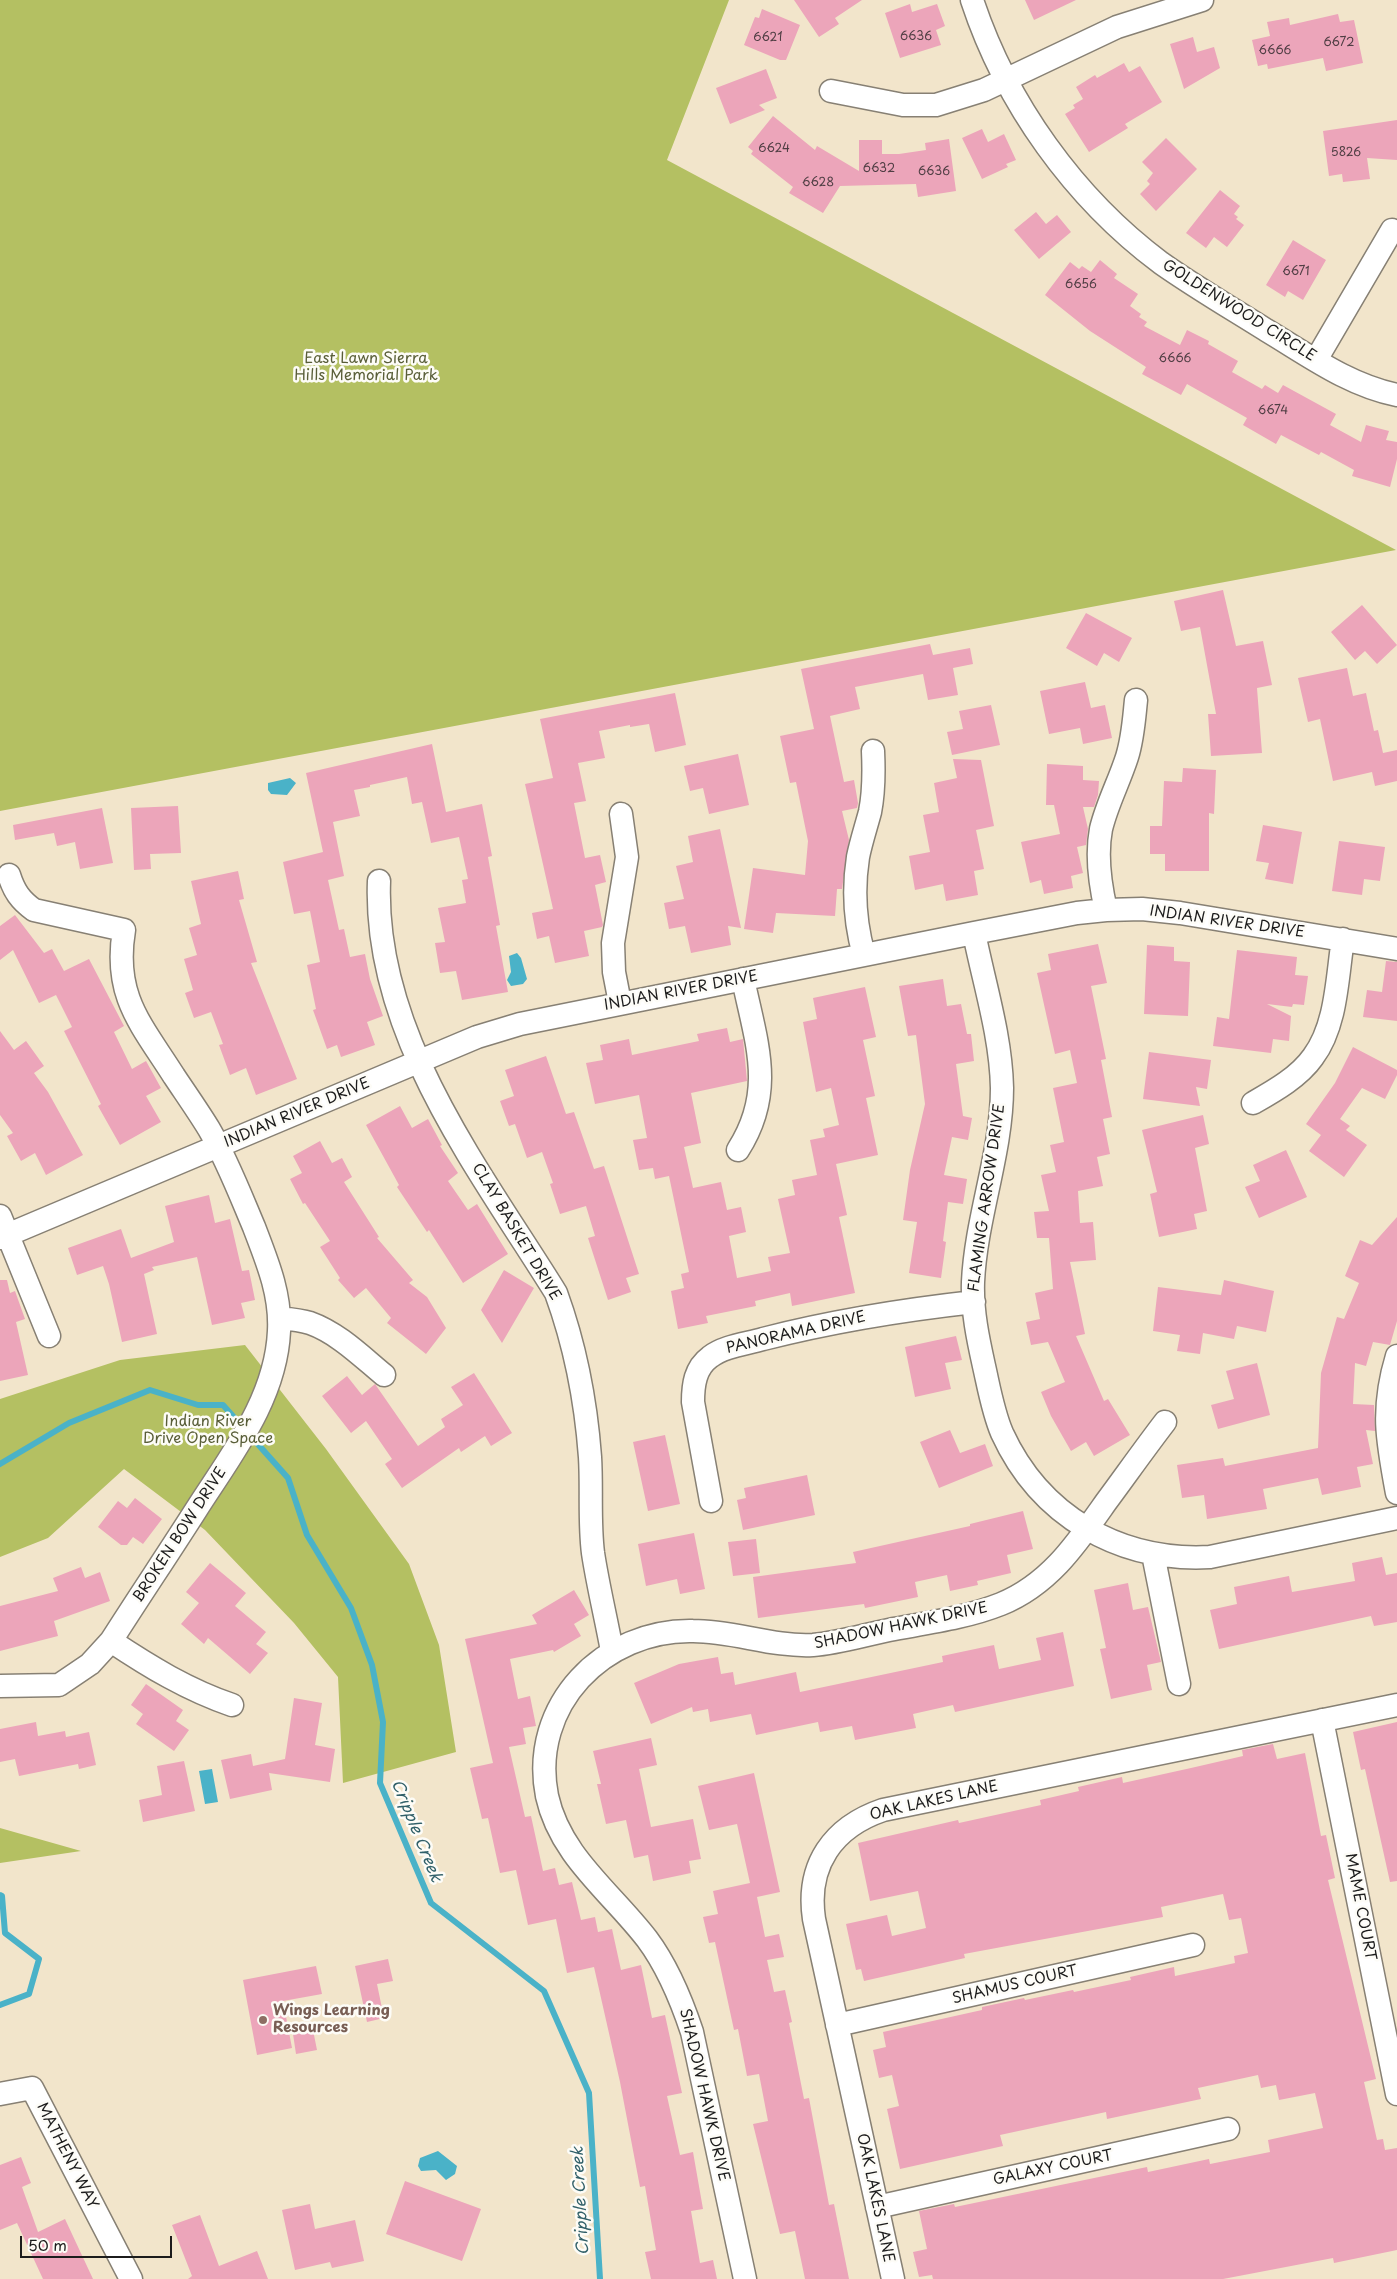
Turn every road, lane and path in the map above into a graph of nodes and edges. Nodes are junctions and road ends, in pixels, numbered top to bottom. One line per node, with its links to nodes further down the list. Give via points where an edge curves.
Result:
1 (972, 0): 3 (street, GOLDENWOOD CIRCLE, via 984,35)
2 (1202, 0): 3 (street, via 1117,27)
3 (1006, 78): 4 (street, via 967,96 936,105 903,105); 6 (street, GOLDENWOOD CIRCLE, via 1026,117 1064,168 1122,230 1189,282)
4 (831, 91)
5 (1392, 230): 6 (street)
6 (1316, 360): 7 (street, GOLDENWOOD CIRCLE, via 1369,388)
7 (1397, 395)
8 (1136, 700): 13 (street, via 1134,729 1101,831 1099,864)
9 (873, 751): 17 (street, via 870,811 858,856 855,884 856,913)
10 (621, 814): 19 (street, via 627,857 613,943)
11 (9, 875): 22 (street, BROKEN BOW DRIVE, via 22,901 34,910 124,930 120,952 121,975 129,1004)
12 (379, 881): 20 (street, CLAY BASKET DRIVE, via 381,938 394,996)
13 (1106, 910): 14 (street, INDIAN RIVER DRIVE); 15 (street, INDIAN RIVER DRIVE, via 1180,913)
14 (974, 933): 17 (street, INDIAN RIVER DRIVE); 25 (street, FLAMING ARROW DRIVE, via 999,1054 1002,1088 974,1268)
15 (1343, 939): 16 (street, INDIAN RIVER DRIVE); 21 (street, via 1327,1032 1313,1057 1279,1088)
16 (1397, 949)
17 (864, 955): 18 (street, INDIAN RIVER DRIVE)
18 (743, 979): 19 (street, INDIAN RIVER DRIVE); 23 (street, via 759,1060 761,1090 754,1121)
19 (620, 1003): 20 (street, INDIAN RIVER DRIVE, via 520,1024 477,1037)
20 (418, 1062): 22 (street, INDIAN RIVER DRIVE); 37 (street, CLAY BASKET DRIVE, via 441,1108 556,1293 567,1324 586,1418 594,1554)
21 (1253, 1103)
22 (218, 1146): 24 (street, INDIAN RIVER DRIVE); 26 (street, BROKEN BOW DRIVE, via 271,1270)
23 (738, 1150)
24 (3, 1230): 27 (street)
25 (974, 1302): 32 (street, PANORAMA DRIVE, via 895,1311 815,1326 723,1350 709,1358 698,1370 693,1385 693,1402); 34 (street, FLAMING ARROW DRIVE, via 976,1333 1002,1432 1033,1482)
26 (279, 1318): 29 (street, via 308,1322 322,1328); 36 (street, BROKEN BOW DRIVE, via 275,1363 260,1404)
27 (48, 1336)
28 (1397, 1356): 31 (street, via 1385,1410)
29 (384, 1375)
30 (1164, 1422): 34 (street, SHADOW HAWK DRIVE)
31 (1397, 1493)
32 (711, 1501)
33 (1397, 1518): 35 (street, FLAMING ARROW DRIVE, via 1210,1557 1180,1558)
34 (1087, 1529): 35 (street, FLAMING ARROW DRIVE, via 1113,1542); 37 (street, SHADOW HAWK DRIVE, via 1064,1560 1029,1590 974,1613 816,1645 784,1646 696,1630 667,1631 638,1638)
35 (1153, 1554): 38 (street)
36 (111, 1641): 39 (street, BROKEN BOW DRIVE, via 90,1664 59,1685); 40 (street, via 184,1686)
37 (612, 1651): 50 (street, SHADOW HAWK DRIVE, via 572,1687 552,1726 545,1769 548,1798 564,1840 648,1940 683,2004 692,2032)
38 (1179, 1684)
39 (0, 1686)
40 (232, 1705)
41 (1397, 1705): 42 (street, OAK LAKES LANE)
42 (1322, 1720): 44 (street, OAK LAKES LANE, via 864,1816 830,1844 813,1885 814,1919); 46 (street, MAME COURT)
43 (1193, 1945): 44 (street, SHAMUS COURT)
44 (837, 2024): 48 (street, OAK LAKES LANE)
45 (0, 2094): 49 (street, MATHENY WAY, via 32,2088)
46 (1397, 2094)
47 (1228, 2129): 48 (street, GALAXY COURT)
48 (877, 2207): 51 (street, OAK LAKES LANE)
49 (131, 2279)
50 (745, 2279)
51 (893, 2279)

